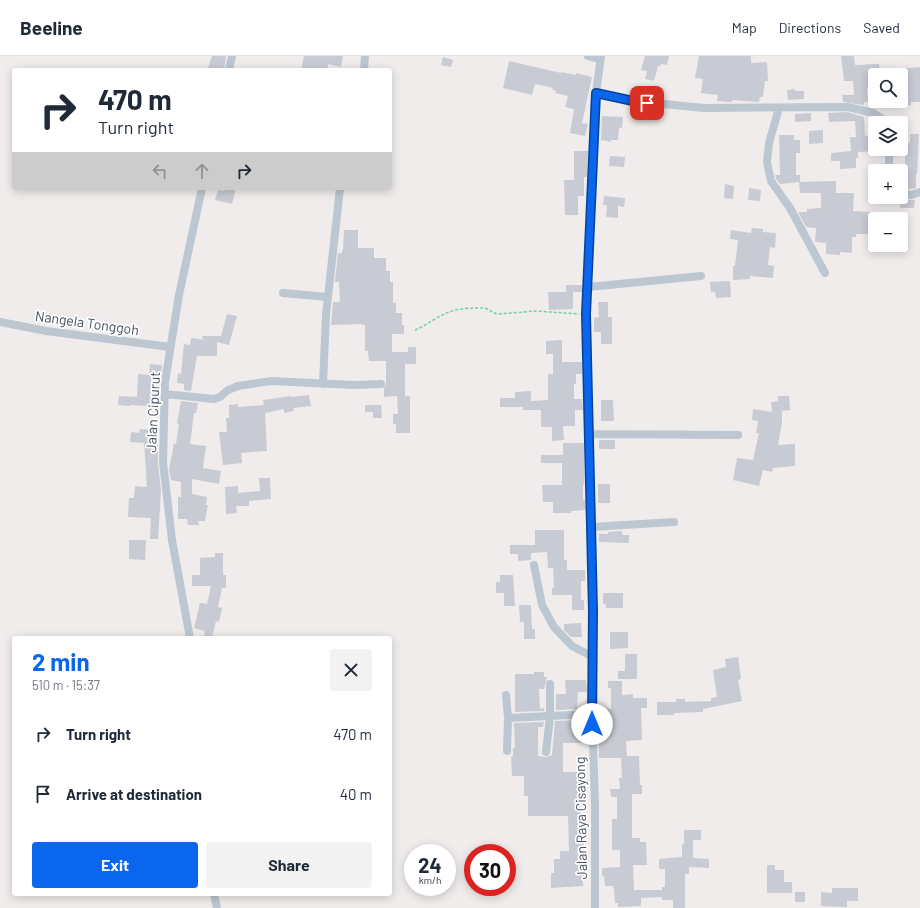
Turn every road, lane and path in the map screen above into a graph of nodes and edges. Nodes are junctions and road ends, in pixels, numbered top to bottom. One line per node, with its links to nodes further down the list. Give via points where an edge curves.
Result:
1 (232, 56): 5 (street)
2 (366, 56): 6 (street)
3 (588, 56): 4 (street)
4 (601, 58): 7 (street, Jalan Raya Cisayong)
5 (229, 68)
6 (364, 68)
7 (596, 93): 8 (street, via 633,101 704,108); 16 (street, Jalan Raya Cisayong)
8 (778, 108): 9 (street, via 848,107); 14 (street, via 767,162 771,181 790,208)
9 (878, 116)
10 (202, 190): 22 (street, Jalan Cipurut)
11 (340, 190): 18 (street)
12 (920, 192): 13 (street)
13 (908, 195)
14 (825, 273)
15 (701, 276): 16 (street)
16 (588, 287): 19 (street, Jalan Raya Cisayong)
17 (283, 293): 18 (street)
18 (328, 297): 23 (street)
19 (586, 314): 21 (path, via 540,311 499,314 485,308 457,310); 26 (street, Jalan Raya Cisayong)
20 (0, 322): 22 (street, Nangela Tonggoh)
21 (415, 330)
22 (170, 347): 25 (street, Jalan Cipurut)
23 (323, 384): 24 (street); 25 (street, via 271,381 238,386 214,399)
24 (381, 384)
25 (165, 394): 31 (street, Jalan Cipurut, via 163,462 172,540)
26 (589, 434): 27 (street); 29 (street, Jalan Raya Cisayong)
27 (738, 435)
28 (674, 522): 29 (street)
29 (592, 527): 32 (street, Jalan Raya Cisayong)
30 (534, 565): 32 (street, via 542,605 554,626 572,646)
31 (190, 636)
32 (593, 657): 35 (street, Jalan Raya Cisayong)
33 (550, 684): 36 (street)
34 (506, 695): 37 (street)
35 (592, 714): 36 (street); 42 (street, Jalan Raya Cisayong)
36 (550, 716): 37 (street); 39 (street)
37 (508, 718): 38 (street)
38 (507, 751)
39 (546, 752)
40 (214, 896): 41 (street)
41 (217, 908)
42 (595, 908)

